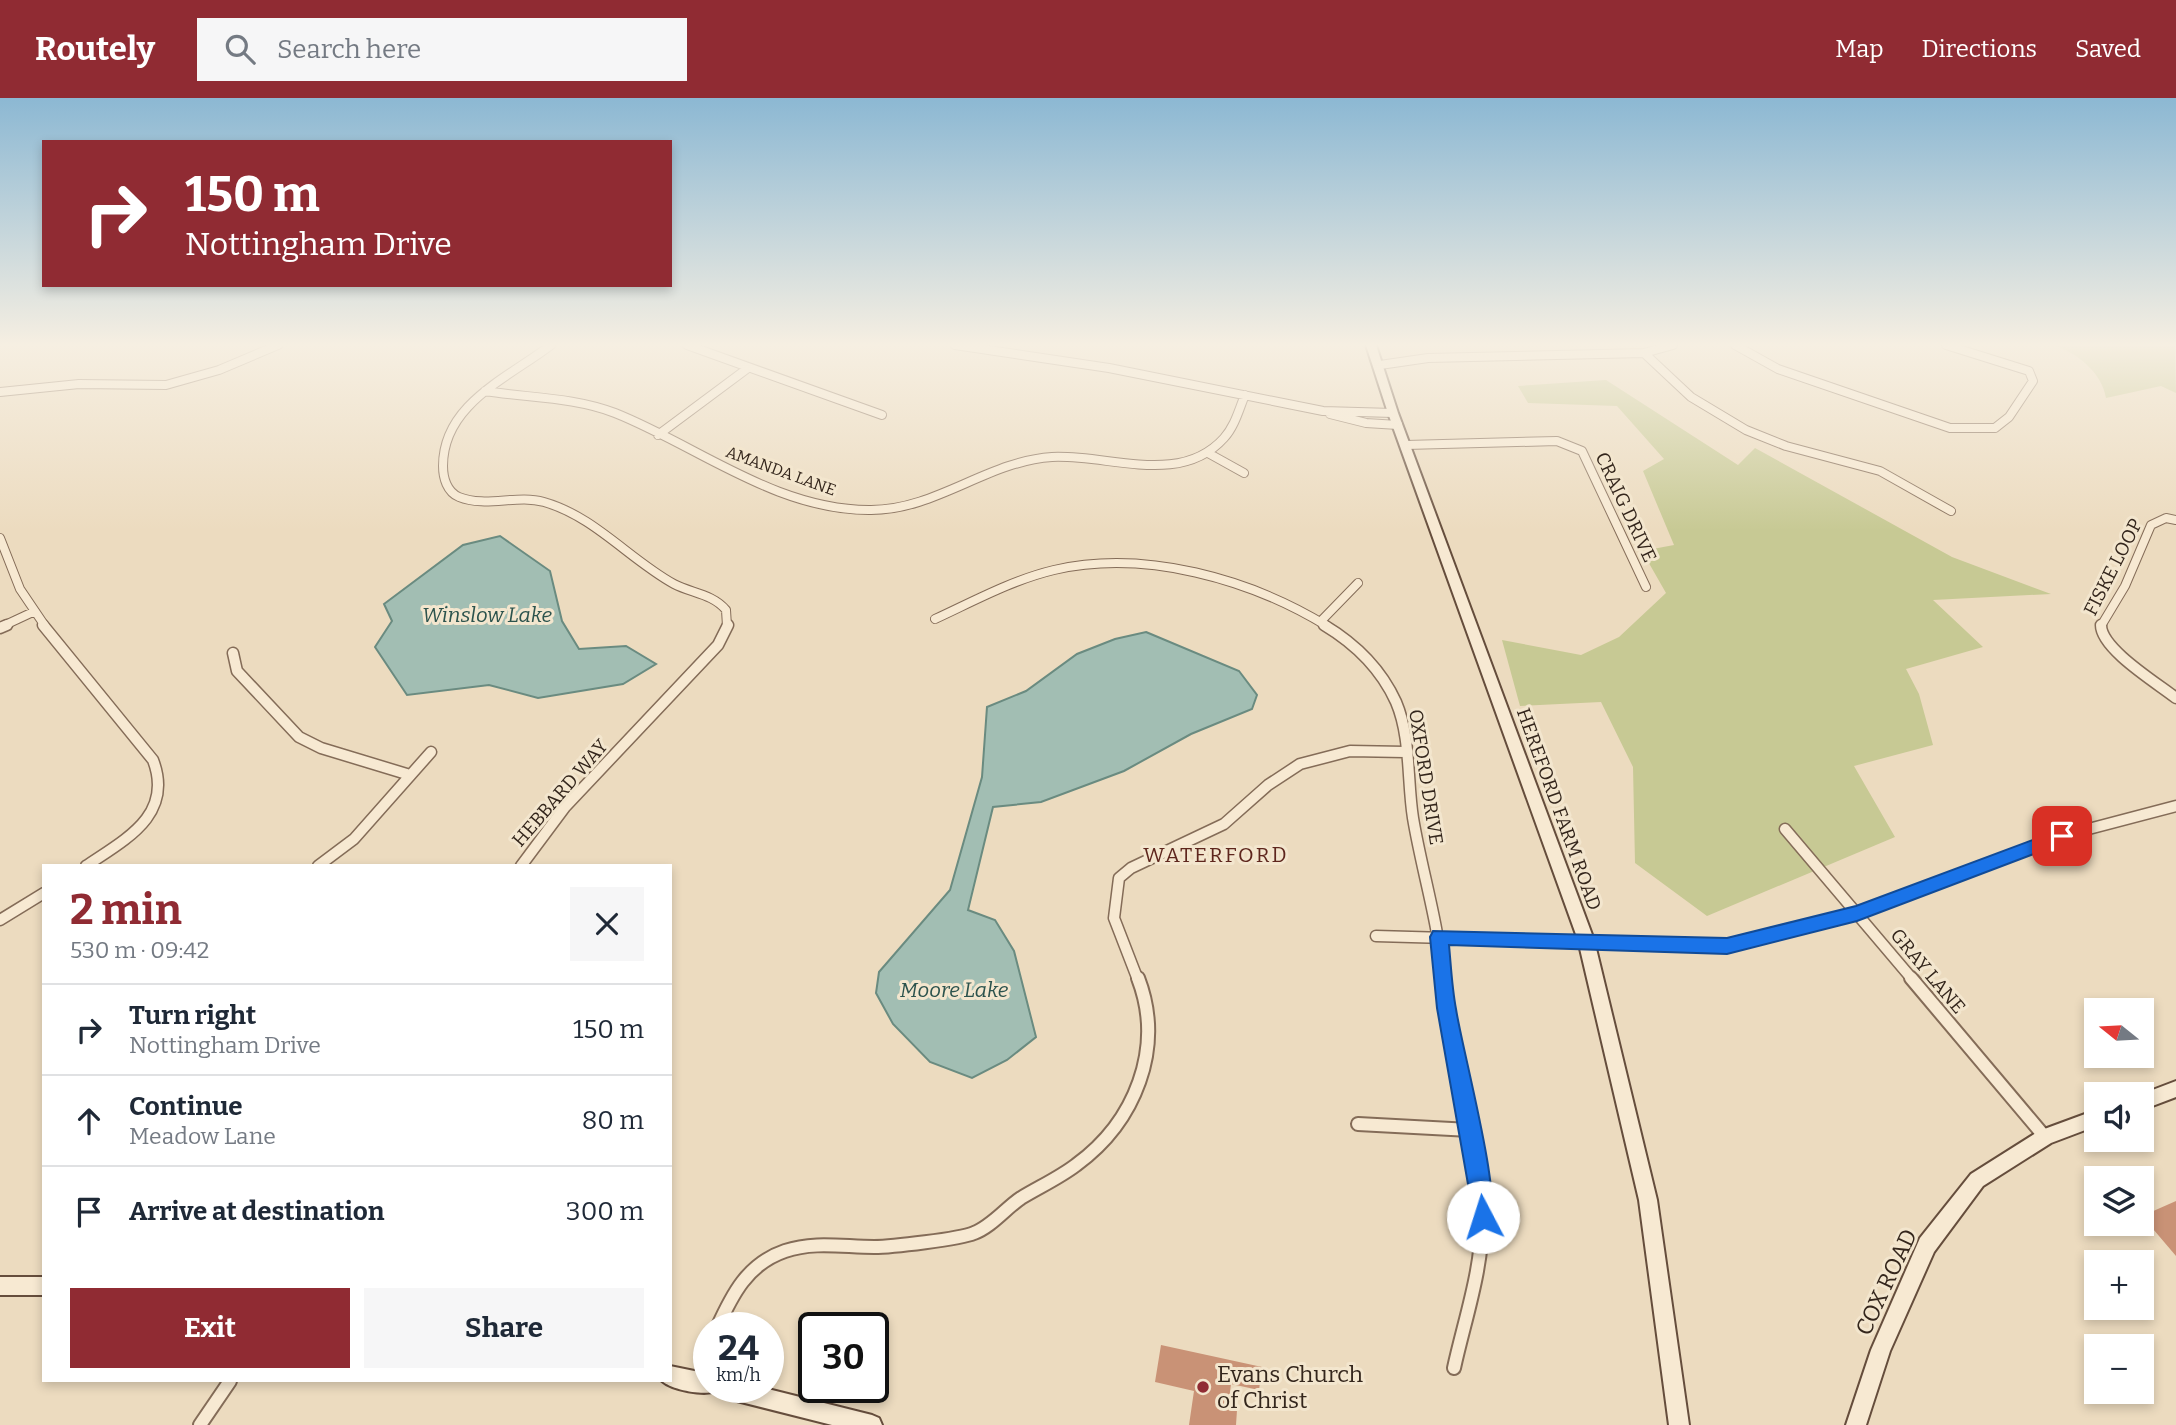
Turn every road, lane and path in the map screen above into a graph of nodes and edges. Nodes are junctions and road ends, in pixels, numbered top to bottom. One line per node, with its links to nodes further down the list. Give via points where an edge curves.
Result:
1 (469, 407): 35 (street, HEBBARD WAY, via 442,450 445,484 452,493 462,498 520,499 560,508 674,584 722,605 727,612 727,631 718,645 565,807)
2 (596, 407): 13 (street, AMANDA LANE)
3 (696, 407): 13 (street)
4 (859, 407): 11 (street)
5 (1239, 407): 15 (street, via 1226,436)
6 (1303, 407): 12 (street)
7 (1392, 407): 12 (street, HEREFORD FARM ROAD)
8 (1707, 407): 17 (street, via 1786,446 1884,472)
9 (1889, 407): 10 (street, via 1976,432 2002,428)
10 (2019, 407)
11 (882, 415)
12 (1395, 419): 14 (street, HEREFORD FARM ROAD)
13 (658, 435): 15 (street, AMANDA LANE, via 804,497 852,510 918,503 1026,460 1073,456 1166,464)
14 (1406, 445): 21 (street, CRAIG DRIVE, via 1557,441 1582,451); 41 (street, HEREFORD FARM ROAD)
15 (1208, 453): 16 (street)
16 (1244, 473)
17 (1951, 510)
18 (2176, 520): 27 (street, FISKE LOOP, via 2166,518 2151,525 2125,586 2101,622 2101,631 2113,649)
19 (0, 538): 22 (street)
20 (1358, 583): 24 (street)
21 (1646, 587)
22 (33, 612): 25 (street); 33 (street, via 162,775 162,793 151,814)
23 (934, 620): 24 (street, OXFORD DRIVE, via 1036,575 1118,562 1198,573)
24 (1322, 620): 29 (street, OXFORD DRIVE, via 1383,677 1402,723)
25 (0, 628)
26 (233, 653): 30 (street, via 237,671 299,737)
27 (2176, 698)
28 (431, 752): 30 (street)
29 (1405, 752): 40 (street, OXFORD DRIVE, via 1413,818); 50 (street, via 1360,749 1312,757 1269,785 1224,824 1150,854 1119,878 1114,918 1148,1013 1146,1062 1125,1115 1076,1165 975,1233 877,1247 817,1244 784,1251 759,1264 736,1287)
30 (411, 775): 34 (street, via 354,839)
31 (2176, 806): 37 (street, via 2062,836)
32 (1785, 829): 37 (street, GRAY LANE)
33 (89, 864)
34 (321, 864)
35 (522, 864)
36 (42, 894): 38 (street)
37 (1857, 914): 41 (street, via 1727,946); 47 (street, GRAY LANE)
38 (0, 920)
39 (1376, 936): 40 (street)
40 (1439, 937): 41 (street); 46 (street, OXFORD DRIVE, via 1446,1008)
41 (1586, 940): 58 (street, HEREFORD FARM ROAD, via 1648,1200)
42 (2176, 1089): 43 (street)
43 (2154, 1097)
44 (2084, 1122): 47 (street, COX ROAD)
45 (1358, 1124): 46 (street)
46 (1470, 1130): 51 (street, OXFORD DRIVE, via 1483,1217 1480,1254)
47 (2045, 1137): 59 (street, COX ROAD, via 1977,1180 1927,1245 1881,1350)
48 (0, 1286): 49 (street)
49 (42, 1286)
50 (724, 1312)
51 (1454, 1368)
52 (672, 1376): 53 (street)
53 (693, 1381)
54 (229, 1382): 56 (street)
55 (784, 1403): 57 (street)
56 (200, 1425)
57 (872, 1425)
58 (1679, 1425)
59 (1856, 1425)

